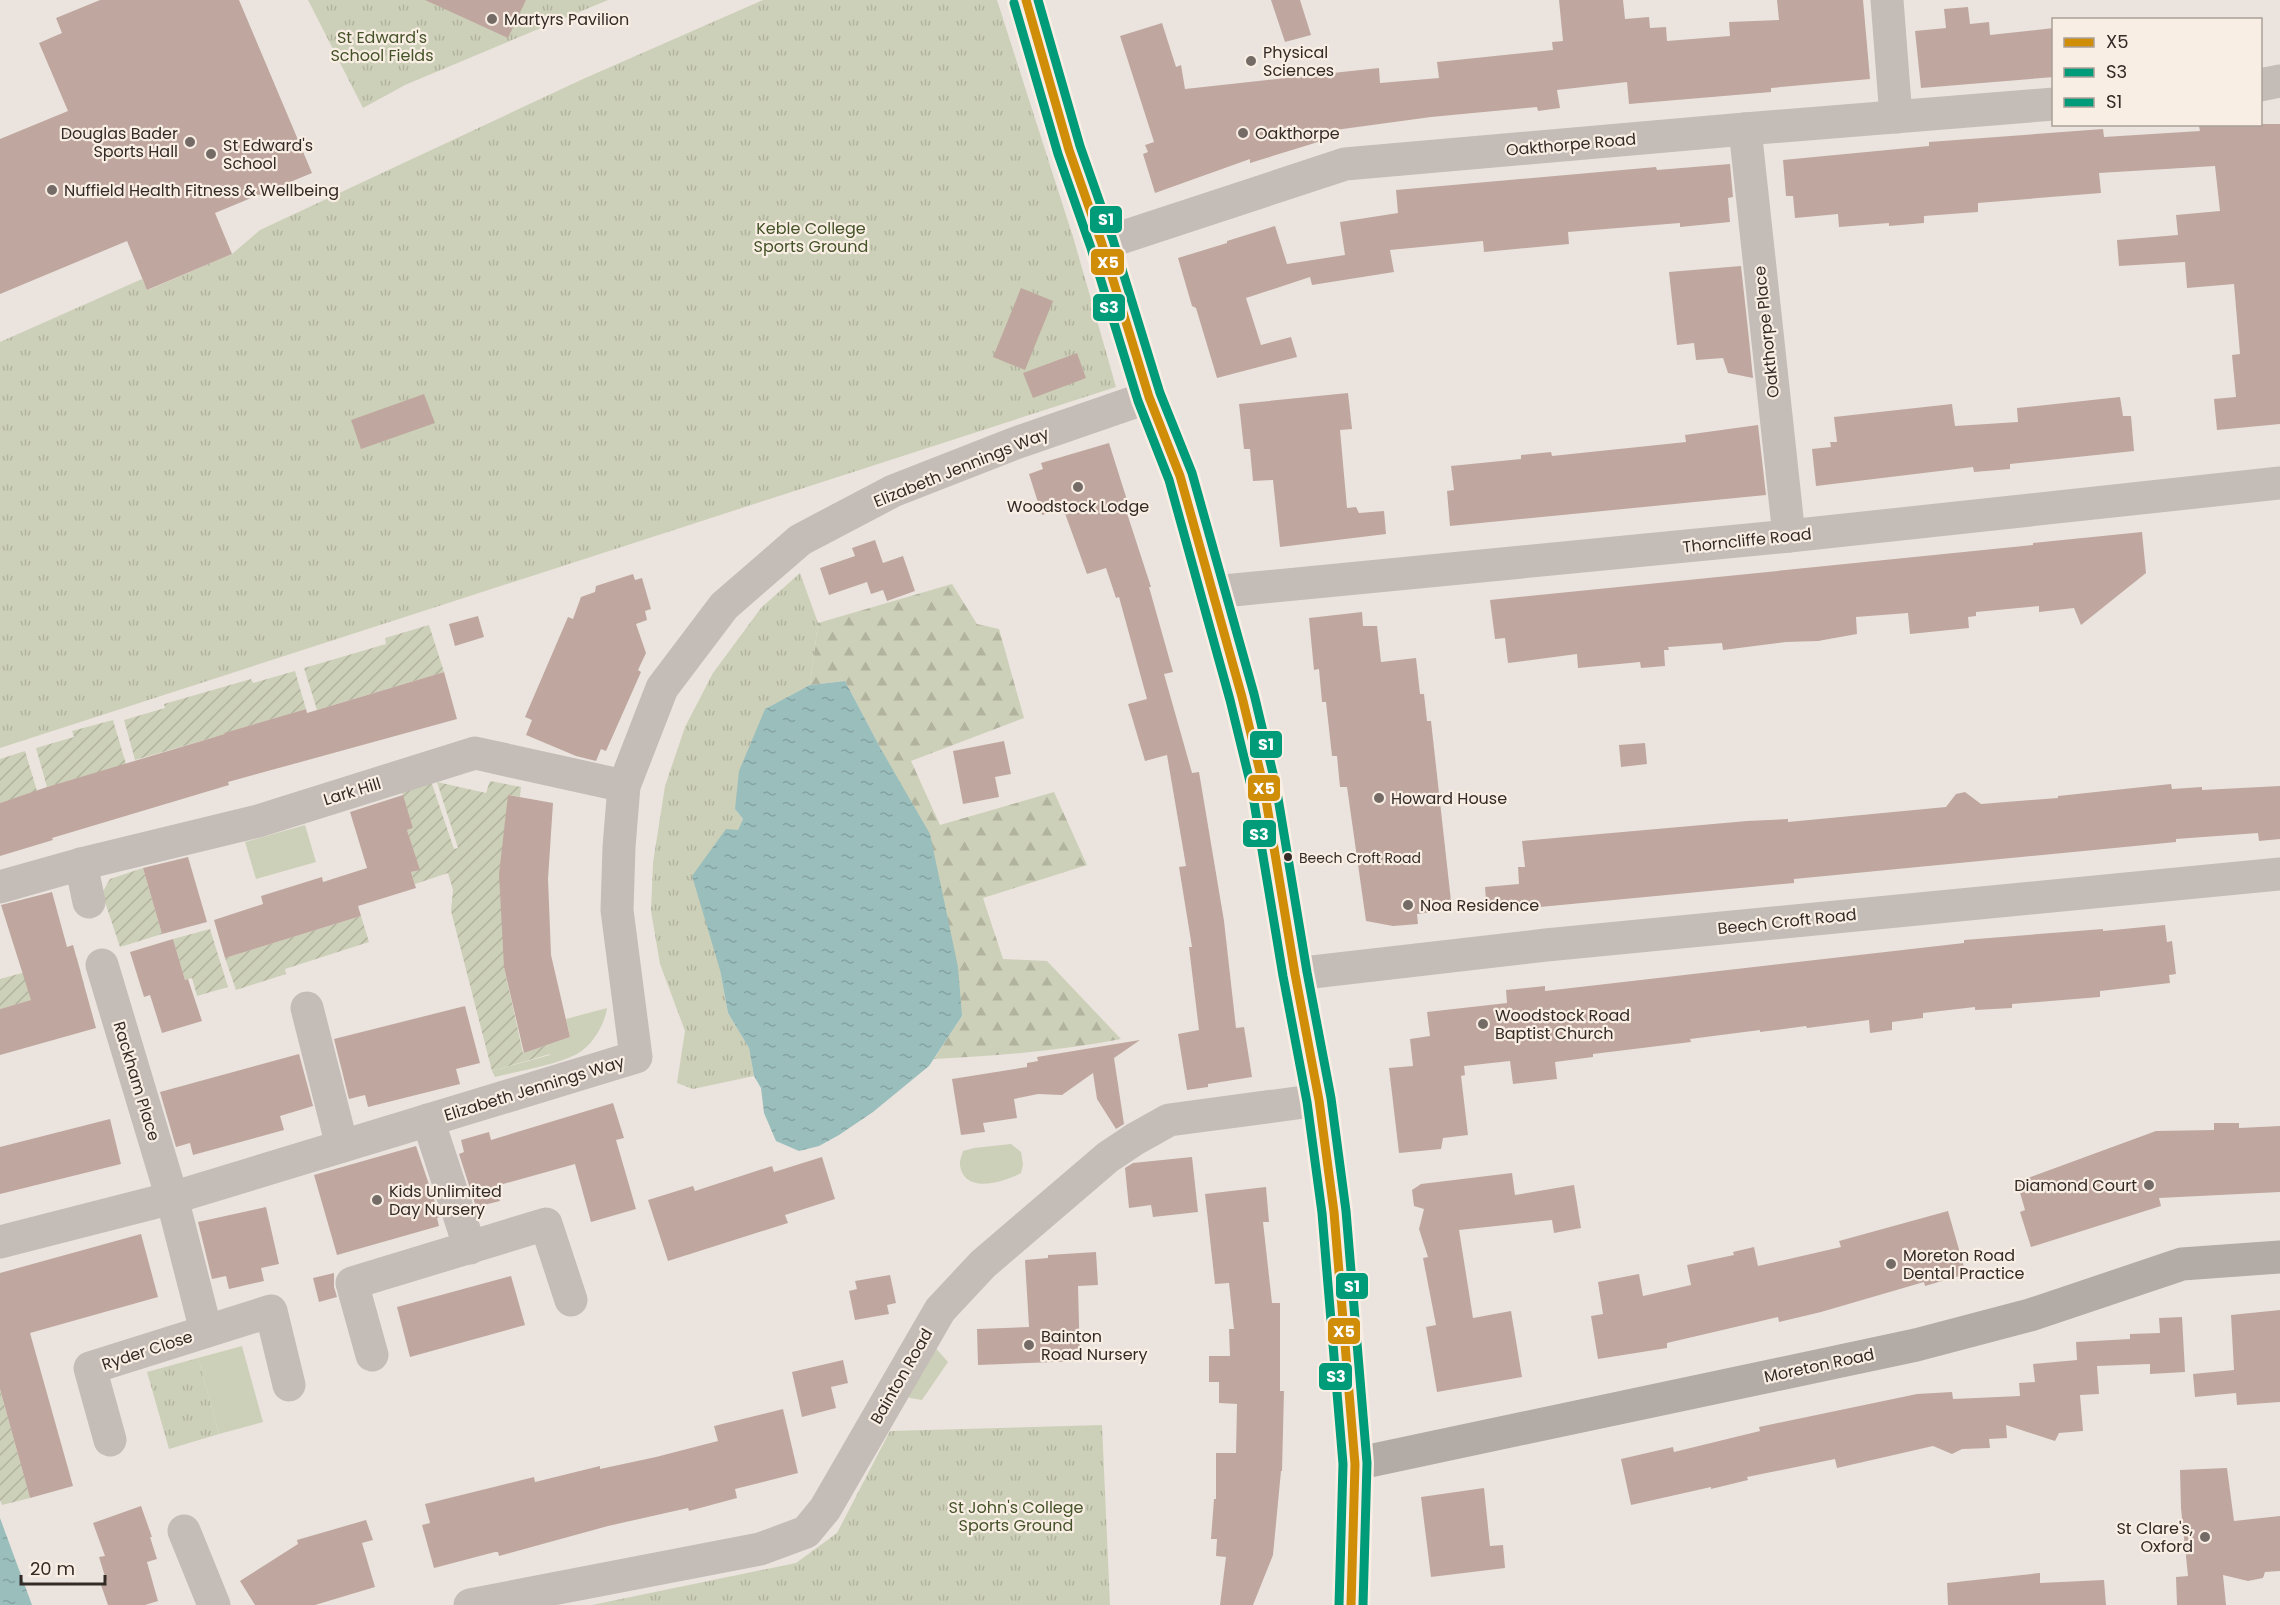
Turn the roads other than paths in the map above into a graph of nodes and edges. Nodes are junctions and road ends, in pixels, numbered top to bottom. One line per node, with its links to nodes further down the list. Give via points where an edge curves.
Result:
1 (1026, 0): 8 (main road)
2 (1887, 0): 6 (street)
3 (2280, 81): 4 (street)
4 (2262, 85)
5 (2052, 104): 6 (street, Oakthorpe Road)
6 (1896, 117): 7 (street, Oakthorpe Road)
7 (1745, 129): 8 (street, Oakthorpe Road, via 1345,164); 11 (street, Oakthorpe Place)
8 (1101, 244): 9 (main road)
9 (1149, 397): 12 (main road, via 1180,476); 13 (street, Elizabeth Jennings Way, via 893,491 800,540 724,606 662,688)
10 (2280, 483): 11 (street, Thorncliffe Road)
11 (1789, 536): 12 (street, Thorncliffe Road)
12 (1212, 592): 19 (main road, via 1264,788)
13 (624, 786): 14 (street, Lark Hill, via 475,753 258,821); 22 (street, Elizabeth Jennings Way, via 617,910 636,1057)
14 (81, 864): 16 (street, Lark Hill); 17 (street)
15 (2280, 874): 19 (street, Beech Croft Road, via 1569,943)
16 (0, 887)
17 (89, 902)
18 (102, 965): 24 (street, Rackham Place)
19 (1295, 974): 21 (main road)
20 (307, 1008): 23 (street)
21 (1319, 1100): 33 (main road, via 1334,1212); 36 (street, Bainton Road, via 1169,1120 1108,1157 983,1264 940,1310 825,1509 806,1532 760,1549)
22 (428, 1120): 23 (street, Elizabeth Jennings Way); 26 (street)
23 (342, 1146): 24 (street, Elizabeth Jennings Way)
24 (172, 1198): 25 (street, Elizabeth Jennings Way); 29 (street, Ryder Close)
25 (0, 1242)
26 (470, 1248): 28 (street, via 546,1224); 30 (street, via 352,1283)
27 (2280, 1257): 33 (main road, Moreton Road, via 2182,1264 2030,1315 1916,1345)
28 (571, 1300)
29 (206, 1331): 31 (street, Ryder Close, via 271,1311); 32 (street, Ryder Close, via 90,1368)
30 (372, 1355)
31 (289, 1385)
32 (110, 1440)
33 (1355, 1464): 37 (main road)
34 (184, 1531): 35 (street)
35 (214, 1605)
36 (470, 1605)
37 (1351, 1605)

